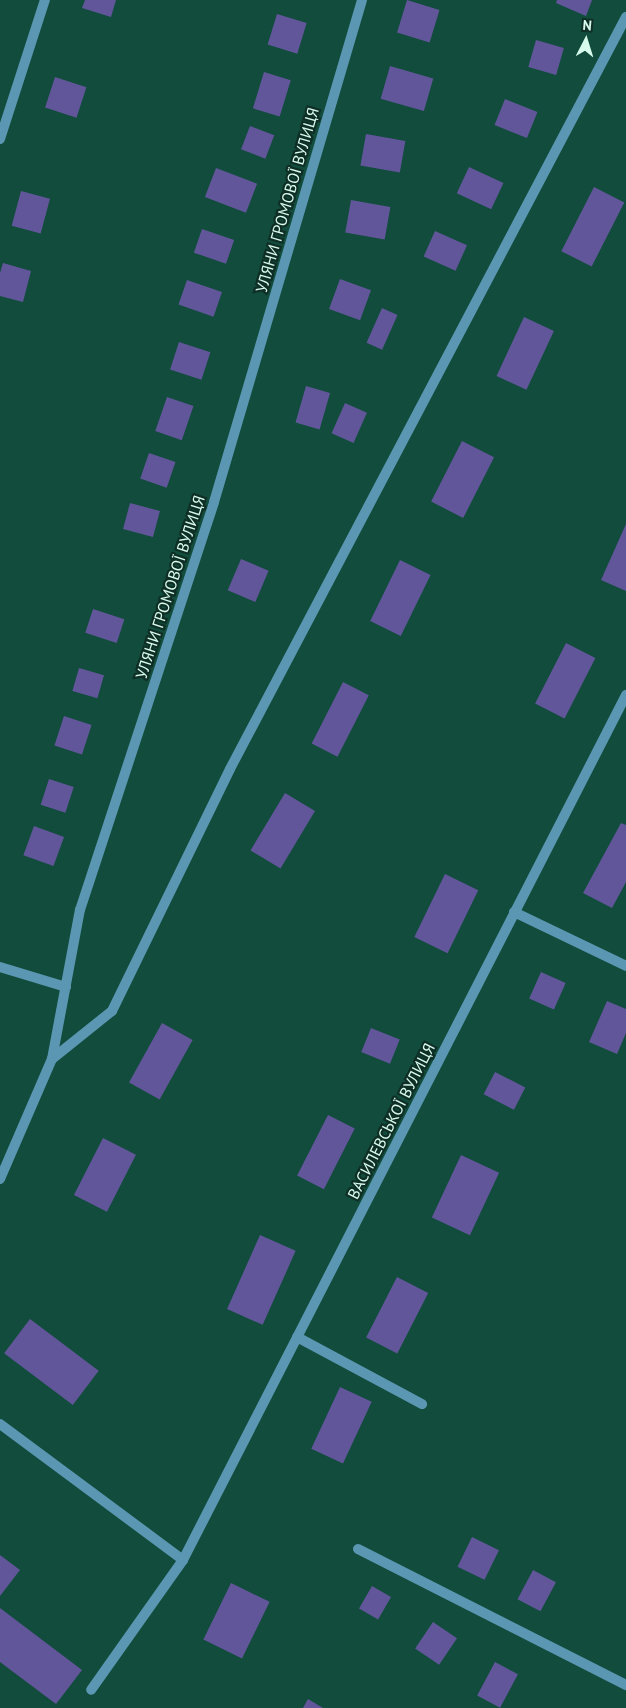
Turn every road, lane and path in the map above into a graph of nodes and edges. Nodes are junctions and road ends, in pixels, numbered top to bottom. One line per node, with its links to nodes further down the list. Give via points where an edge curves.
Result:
1 (45, 0): 4 (street)
2 (362, 0): 9 (street, УЛЯНИ ГРОМОВОЇ ВУЛИЦЯ, via 214,502 80,910)
3 (626, 17): 10 (street, via 230,769 112,1011)
4 (0, 139)
5 (626, 695): 6 (street, ВАСИЛЕВСЬКОЇ ВУЛИЦЯ)
6 (514, 912): 7 (street); 12 (street, ВАСИЛЕВСЬКОЇ ВУЛИЦЯ)
7 (626, 966)
8 (0, 967): 9 (street)
9 (66, 987): 10 (street, УЛЯНИ ГРОМОВОЇ ВУЛИЦЯ)
10 (52, 1059): 11 (street, УЛЯНИ ГРОМОВОЇ ВУЛИЦЯ)
11 (0, 1179)
12 (297, 1337): 13 (street); 16 (street, ВАСИЛЕВСЬКОЇ ВУЛИЦЯ)
13 (422, 1404)
14 (0, 1424): 16 (street)
15 (358, 1548): 17 (street)
16 (183, 1560): 18 (street, ВАСИЛЕВСЬКОЇ ВУЛИЦЯ)
17 (626, 1685)
18 (92, 1690)

